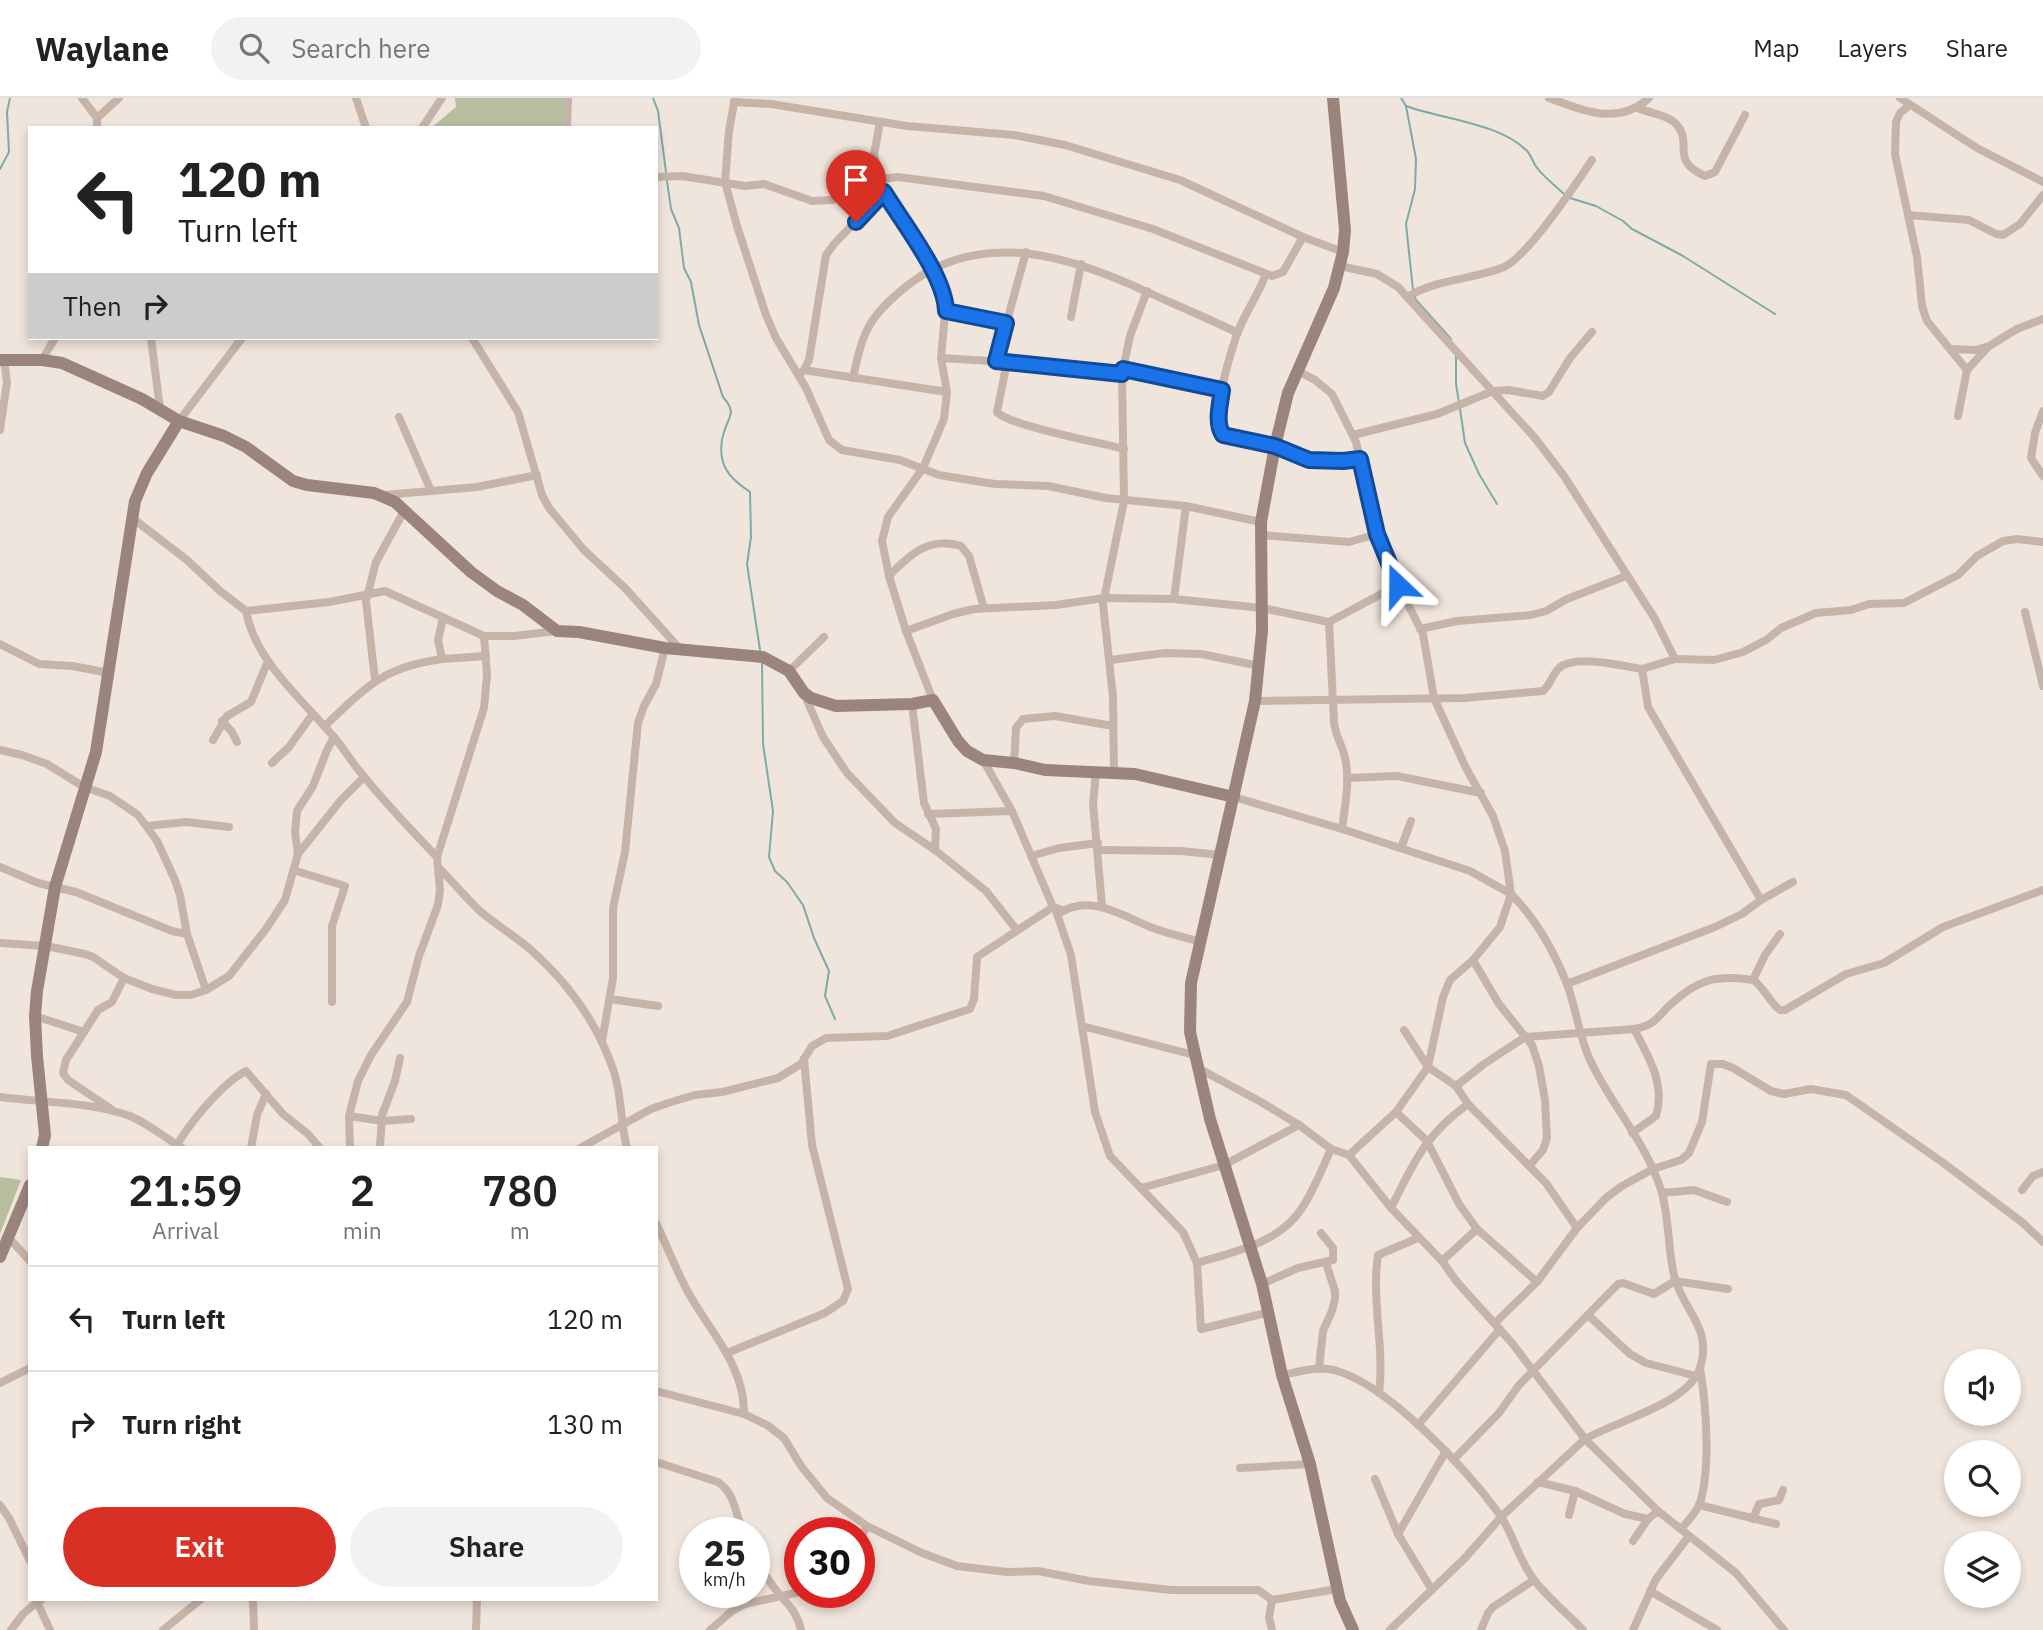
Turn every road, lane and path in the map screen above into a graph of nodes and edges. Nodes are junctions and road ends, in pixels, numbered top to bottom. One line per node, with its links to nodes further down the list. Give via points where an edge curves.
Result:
1 (82, 98): 15 (street)
2 (119, 98): 15 (street)
3 (356, 98): 16 (street)
4 (442, 98): 17 (street)
5 (568, 98): 18 (street)
6 (1333, 98): 29 (street)
7 (1549, 98): 12 (street, via 1606,114)
8 (1649, 98): 12 (street)
9 (1900, 98): 11 (street)
10 (735, 100): 14 (street); 22 (street)
11 (1910, 105): 23 (street, via 1977,148); 26 (street, via 1900,113 1894,130)
12 (1638, 108): 13 (street, via 1674,122 1684,138 1684,161 1705,176 1715,172)
13 (1745, 115)
14 (880, 122): 21 (street, via 874,155); 27 (street, via 1014,135 1065,145 1180,180)
15 (97, 123)
16 (365, 126)
17 (423, 126)
18 (567, 126)
19 (1592, 160): 35 (street, via 1515,262 1435,283)
20 (663, 176): 22 (street)
21 (879, 178): 22 (street, via 854,183 826,201 812,201 764,184); 24 (street); 33 (street, via 919,178 1044,196 1153,229)
22 (725, 182): 56 (street, via 766,315 776,338)
23 (2043, 182)
24 (884, 192): 32 (street); 56 (street, via 826,255 809,360)
25 (2043, 195): 26 (street, via 2020,224 2003,235 1969,220)
26 (1908, 215): 47 (street, via 1922,306 1927,321)
27 (1303, 237): 29 (street); 33 (street, via 1283,272)
28 (1026, 252): 30 (street); 32 (street, via 968,257); 39 (street)
29 (1343, 252): 31 (street)
30 (1081, 264): 34 (street); 37 (street)
31 (1340, 266): 35 (street, via 1377,274); 55 (street)
32 (931, 268): 36 (street); 57 (street, via 893,296 866,329)
33 (1266, 274): 41 (street)
34 (1147, 291): 41 (street); 54 (street)
35 (1407, 297): 59 (street)
36 (946, 311): 39 (street); 48 (street)
37 (1072, 317)
38 (2043, 319): 46 (street)
39 (1006, 323): 51 (street)
40 (1592, 332): 59 (street, via 1543,396)
41 (1238, 333): 58 (street)
42 (54, 340): 50 (street)
43 (151, 340): 61 (street)
44 (240, 340): 65 (street)
45 (473, 340): 72 (street, via 518,412)
46 (1989, 346): 47 (street); 53 (street)
47 (1951, 349): 53 (street)
48 (941, 358): 51 (street); 60 (street)
49 (2, 360): 50 (street); 66 (street, via 8,382)
50 (42, 360): 61 (street, via 62,363)
51 (996, 361): 52 (street)
52 (1007, 362): 54 (street); 69 (street, via 997,414)
53 (1967, 370): 63 (street)
54 (1122, 371): 58 (street); 69 (street)
55 (1298, 371): 67 (street, via 1332,394); 68 (street)
56 (802, 373): 57 (street); 71 (street, via 834,446)
57 (853, 378): 60 (street)
58 (1222, 390): 68 (street, via 1219,420 1223,435)
59 (1493, 391): 67 (street, via 1437,414); 84 (street, via 1564,476)
60 (947, 392): 71 (street, via 944,419)
61 (160, 409): 65 (street)
62 (2043, 411): 73 (street, via 2031,458)
63 (1958, 416)
64 (399, 417): 74 (street)
65 (179, 421): 75 (street, via 246,447 299,483); 79 (street, via 147,473)
66 (0, 430)
67 (1353, 435): 70 (street)
68 (1275, 446): 70 (street, via 1309,460); 80 (street)
69 (1124, 449): 76 (street)
70 (1360, 459): 81 (street)
71 (923, 468): 76 (street, via 939,475 1048,486); 83 (street, via 899,499 883,531)
72 (537, 475): 74 (street); 102 (street, via 542,495 566,530)
73 (2043, 476)
74 (431, 491): 75 (street)
75 (383, 495): 78 (street)
76 (1124, 501): 77 (street); 87 (street)
77 (1186, 506): 80 (street); 88 (street)
78 (404, 511): 86 (street, via 376,562); 96 (street, via 471,572)
79 (131, 517): 91 (street); 111 (street)
80 (1261, 528): 81 (street, via 1349,542); 90 (street)
81 (1377, 534): 85 (street)
82 (2043, 542): 105 (street, via 2003,541 1977,556 1958,575 1904,603 1816,613 1743,652 1714,660)
83 (889, 576): 89 (street, via 919,548 961,546); 97 (street)
84 (1626, 576): 95 (street, via 1531,615); 105 (street)
85 (1398, 585): 94 (street); 95 (street)
86 (368, 594): 91 (street); 93 (street, via 385,591); 112 (street)
87 (1104, 598): 88 (street); 89 (street); 106 (street)
88 (1174, 599): 90 (street)
89 (984, 608): 97 (street)
90 (1262, 608): 94 (street); 108 (street)
91 (246, 611): 107 (street, via 251,632)
92 (2025, 612): 113 (street)
93 (443, 618): 98 (street); 104 (street, via 438,640)
94 (1329, 622): 118 (street)
95 (1420, 629): 115 (street)
96 (557, 631): 98 (street); 101 (street)
97 (906, 631): 116 (street)
98 (484, 636): 103 (street)
99 (824, 637): 110 (street)
100 (0, 644): 111 (street, via 39,664)
101 (665, 648): 102 (street); 172 (street, via 656,684 638,723 625,852 614,908)
102 (680, 649): 110 (street, via 759,656)
103 (486, 656): 104 (street); 150 (street, via 484,708)
104 (442, 659): 112 (street, via 415,663)
105 (1675, 659): 109 (street)
106 (1110, 660): 108 (street, via 1201,654); 123 (street)
107 (268, 661): 120 (street); 121 (street, via 251,702)
108 (1260, 666): 117 (street)
109 (1642, 669): 115 (street, via 1583,662 1561,666 1543,691); 158 (street, via 1648,707)
110 (789, 671): 114 (street)
111 (110, 673): 135 (street)
112 (375, 680): 122 (street)
113 (2043, 686)
114 (804, 693): 119 (street, via 836,706); 146 (street, via 823,737 847,773 895,823)
115 (1434, 698): 118 (street); 136 (street)
116 (933, 700): 119 (street); 128 (street, via 958,741)
117 (1255, 701): 118 (street); 137 (street)
118 (1333, 701): 134 (street, via 1335,732)
119 (912, 704): 139 (street)
120 (313, 715): 122 (street); 129 (street)
121 (222, 722): 125 (street); 126 (street)
122 (325, 726): 124 (street)
123 (1113, 726): 130 (street, via 1055,716 1023,719 1016,728); 132 (street)
124 (334, 737): 133 (street); 147 (street, via 297,811)
125 (213, 740)
126 (237, 743)
127 (0, 750): 135 (street, via 47,764)
128 (983, 760): 130 (street); 138 (street)
129 (272, 763)
130 (1014, 763): 131 (street, via 1045,770)
131 (1096, 771): 132 (street); 144 (street, via 1093,804)
132 (1114, 772): 137 (street)
133 (364, 777): 147 (street); 150 (street)
134 (1348, 778): 136 (street, via 1397,776); 143 (street)
135 (85, 787): 141 (street, via 110,796); 155 (street)
136 (1481, 793): 157 (street, via 1505,851)
137 (1234, 797): 143 (street); 148 (street)
138 (1012, 811): 139 (street); 149 (street)
139 (928, 814): 146 (street, via 936,829)
140 (1411, 821): 145 (street)
141 (147, 826): 142 (street, via 186,821); 162 (street, via 175,880)
142 (229, 827)
143 (1342, 829): 145 (street)
144 (1098, 846): 148 (street); 149 (street, via 1059,848); 159 (street)
145 (1401, 848): 157 (street, via 1470,872)
146 (935, 850): 161 (street, via 993,898)
147 (298, 854): 153 (street)
148 (1221, 855): 164 (street)
149 (1031, 856): 160 (street)
150 (437, 858): 152 (street)
151 (0, 867): 155 (street)
152 (439, 868): 182 (street, via 481,912 547,965); 195 (street, via 439,898 407,1002 358,1081)
153 (293, 870): 171 (street, via 285,900 266,929 229,976); 173 (street, via 345,886 332,926)
154 (1793, 882): 158 (street)
155 (55, 887): 162 (street); 166 (street)
156 (2043, 890): 169 (street, via 1943,927 1884,963 1846,974 1785,1010 1775,1007)
157 (1511, 894): 167 (street, via 1500,926); 170 (street, via 1526,910)
158 (1761, 900): 170 (street, via 1715,927)
159 (1102, 906): 160 (street); 164 (street)
160 (1057, 910): 161 (street); 176 (street, via 1071,955)
161 (1016, 929): 185 (street, via 977,957 970,1009 887,1036 826,1038)
162 (187, 934): 171 (street)
163 (1780, 934): 169 (street)
164 (1200, 942): 183 (street, via 1189,1014)
165 (0, 943): 166 (street)
166 (46, 946): 168 (street, via 93,957); 175 (street)
167 (1473, 960): 181 (street); 186 (street, via 1450,981 1443,997)
168 (124, 978): 171 (street, via 176,995); 179 (street, via 112,1002 98,1010)
169 (1753, 980): 177 (street, via 1729,976 1702,982 1680,996 1650,1026)
170 (1567, 984): 180 (street)
171 (206, 990)
172 (610, 999): 174 (street); 182 (street)
173 (332, 1002)
174 (658, 1006)
175 (35, 1016): 179 (street); 191 (street)
176 (1082, 1026): 183 (street); 217 (street, via 1101,1136 1110,1156)
177 (1634, 1029): 180 (street); 200 (street, via 1656,1074 1658,1089 1656,1116)
178 (1404, 1030): 186 (street)
179 (84, 1031): 193 (street, via 63,1073)
180 (1581, 1031): 181 (street); 200 (street, via 1608,1096)
181 (1525, 1037): 188 (street); 213 (street, via 1539,1066 1545,1100 1546,1138 1543,1150)
182 (602, 1041): 199 (street, via 617,1084)
183 (1194, 1055): 187 (street)
184 (400, 1058): 197 (street)
185 (804, 1059): 199 (street, via 778,1078 668,1103); 243 (street, via 812,1145 848,1289 843,1301 825,1313)
186 (1428, 1067): 188 (street); 194 (street)
187 (1198, 1069): 198 (street); 214 (street)
188 (1456, 1086): 192 (street)
189 (266, 1094): 204 (street, via 250,1073 244,1072 206,1107); 205 (street); 206 (street)
190 (0, 1097): 191 (street)
191 (41, 1102): 193 (street); 202 (street)
192 (1468, 1104): 201 (street); 213 (street)
193 (113, 1111): 203 (street, via 158,1131)
194 (1396, 1112): 201 (street); 212 (street)
195 (349, 1115): 197 (street); 207 (street)
196 (411, 1119): 197 (street)
197 (382, 1121): 208 (street)
198 (1299, 1125): 211 (street); 214 (street)
199 (621, 1126): 209 (street); 210 (street)
200 (1632, 1133): 215 (street)
201 (1427, 1141): 222 (street); 225 (street)
202 (42, 1146)
203 (177, 1146)
204 (179, 1146)
205 (251, 1146)
206 (318, 1146)
207 (350, 1146)
208 (380, 1146)
209 (584, 1146)
210 (626, 1146)
211 (1331, 1149): 212 (street); 230 (street, via 1301,1210 1281,1229)
212 (1349, 1155): 222 (street)
213 (1530, 1165): 224 (street)
214 (1224, 1166): 217 (street); 230 (street)
215 (1653, 1169): 220 (street); 224 (street, via 1607,1197); 229 (street, via 1689,1153 1702,1122 1712,1065 1723,1064 1771,1091 1783,1094 1811,1089 1846,1095 1942,1162)
216 (2043, 1172): 219 (street)
217 (1141, 1188): 234 (street, via 1183,1232)
218 (28, 1190): 227 (street)
219 (2022, 1190)
220 (1662, 1193): 221 (street, via 1694,1190); 236 (street)
221 (1727, 1202)
222 (1391, 1208): 228 (street)
223 (658, 1227): 243 (street, via 688,1293)
224 (1577, 1228): 237 (street)
225 (1477, 1229): 233 (street); 237 (street)
226 (1321, 1233): 235 (street, via 1335,1253)
227 (8, 1237): 231 (street); 232 (street)
228 (1418, 1237): 233 (street); 251 (street, via 1378,1255)
229 (2043, 1242)
230 (1250, 1247): 234 (street); 238 (street)
231 (0, 1257)
232 (28, 1259)
233 (1442, 1261): 242 (street)
234 (1197, 1263): 240 (street, via 1202,1329)
235 (1326, 1263): 238 (street, via 1298,1268); 244 (street, via 1335,1299 1323,1331)
236 (1675, 1281): 239 (street); 241 (street, via 1654,1294 1618,1284); 247 (street, via 1702,1333)
237 (1536, 1282): 242 (street)
238 (1262, 1284): 240 (street)
239 (1728, 1289)
240 (1270, 1312): 248 (street)
241 (1588, 1315): 246 (street); 247 (street, via 1646,1363)
242 (1497, 1326): 246 (street); 253 (street)
243 (727, 1353): 252 (street, via 744,1400)
244 (1319, 1368): 248 (street); 251 (street, via 1349,1376)
245 (28, 1369): 249 (street)
246 (1533, 1370): 254 (street); 256 (street)
247 (1698, 1372): 254 (street, via 1670,1399); 265 (street, via 1706,1414)
248 (1282, 1375): 258 (street)
249 (0, 1382)
250 (658, 1392): 252 (street)
251 (1379, 1394): 253 (street)
252 (744, 1415): 269 (street, via 776,1430 818,1489)
253 (1418, 1425): 255 (street)
254 (1585, 1439): 261 (street); 266 (street)
255 (1447, 1451): 256 (street); 276 (street)
256 (1454, 1459): 270 (street)
257 (658, 1463): 268 (street, via 727,1488)
258 (1310, 1464): 259 (street); 282 (street)
259 (1240, 1468)
260 (1375, 1479): 276 (street)
261 (1538, 1482): 263 (street); 270 (street)
262 (1783, 1490): 272 (street, via 1779,1500 1759,1504)
263 (1575, 1491): 267 (street); 271 (street, via 1625,1514)
264 (0, 1505): 279 (street)
265 (1699, 1505): 272 (street); 274 (street)
266 (1658, 1511): 271 (street); 274 (street)
267 (1569, 1515)
268 (739, 1517)
269 (855, 1517)
270 (1501, 1517): 280 (street); 283 (street)
271 (1648, 1519): 278 (street)
272 (1753, 1519): 273 (street)
273 (1776, 1524)
274 (1681, 1529): 277 (street)
275 (875, 1530): 286 (street, via 970,1569 1038,1572 1171,1590 1258,1590)
276 (1398, 1534): 283 (street)
277 (1689, 1536): 284 (street); 306 (street, via 1735,1573)
278 (1633, 1541)
279 (28, 1556)
280 (1534, 1580): 303 (street, via 1493,1607); 304 (street)
281 (770, 1582): 285 (street)
282 (1337, 1589): 286 (street); 301 (street)
283 (1432, 1590): 302 (street)
284 (1650, 1591): 292 (street); 305 (street)
285 (782, 1596): 298 (street, via 745,1604); 299 (street)
286 (1272, 1600): 300 (street)
287 (37, 1601): 293 (street)
288 (38, 1601): 294 (street)
289 (199, 1601): 295 (street)
290 (253, 1601): 296 (street)
291 (477, 1601): 297 (street)
292 (1635, 1629)
293 (11, 1630)
294 (50, 1630)
295 (163, 1630)
296 (254, 1630)
297 (476, 1630)
298 (710, 1630)
299 (801, 1630)
300 (1272, 1630)
301 (1353, 1630)
302 (1390, 1630)
303 (1481, 1630)
304 (1583, 1630)
305 (1717, 1630)
306 (1784, 1630)

